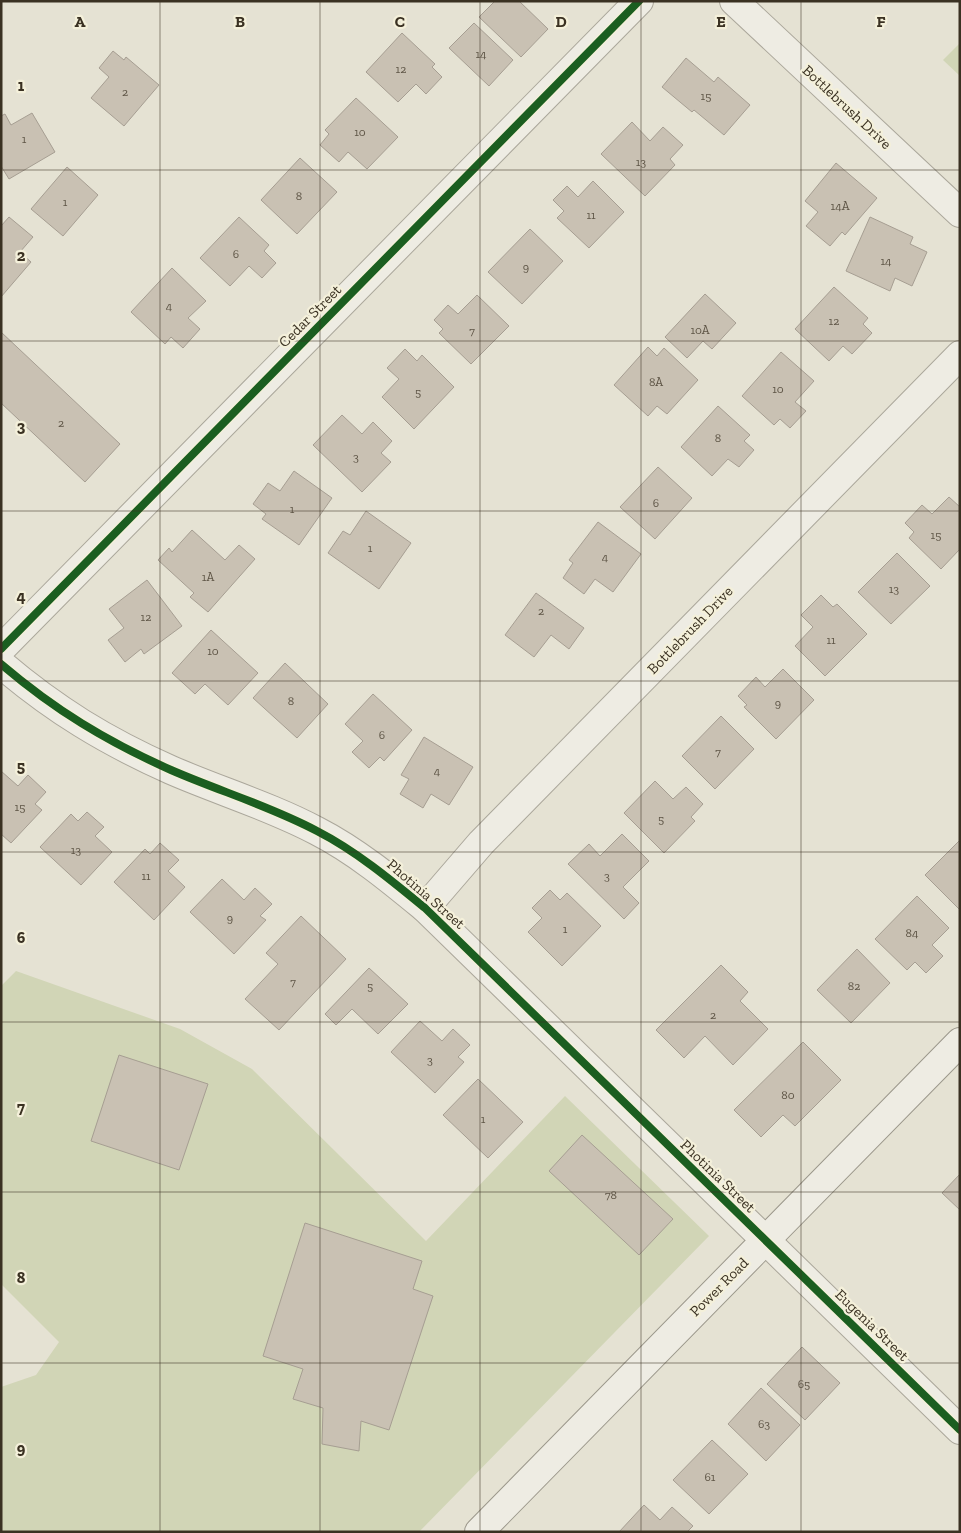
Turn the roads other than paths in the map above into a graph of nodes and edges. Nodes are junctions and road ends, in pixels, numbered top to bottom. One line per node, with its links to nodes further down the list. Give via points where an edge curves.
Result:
1 (639, 1): 5 (street, Cedar Street)
2 (734, 1): 3 (street, Bottlebrush Drive)
3 (960, 213)
4 (960, 355): 7 (street, Bottlebrush Drive, via 488,836)
5 (1, 650)
6 (1, 664): 7 (street, Photinia Street, via 56,708 106,738 171,770 285,815 319,832 381,873)
7 (425, 908): 9 (street, Photinia Street)
8 (960, 1042): 9 (street, Power Road)
9 (765, 1241): 10 (street, Eugenia Street); 11 (street, Power Road)
10 (960, 1430)
11 (479, 1532)

